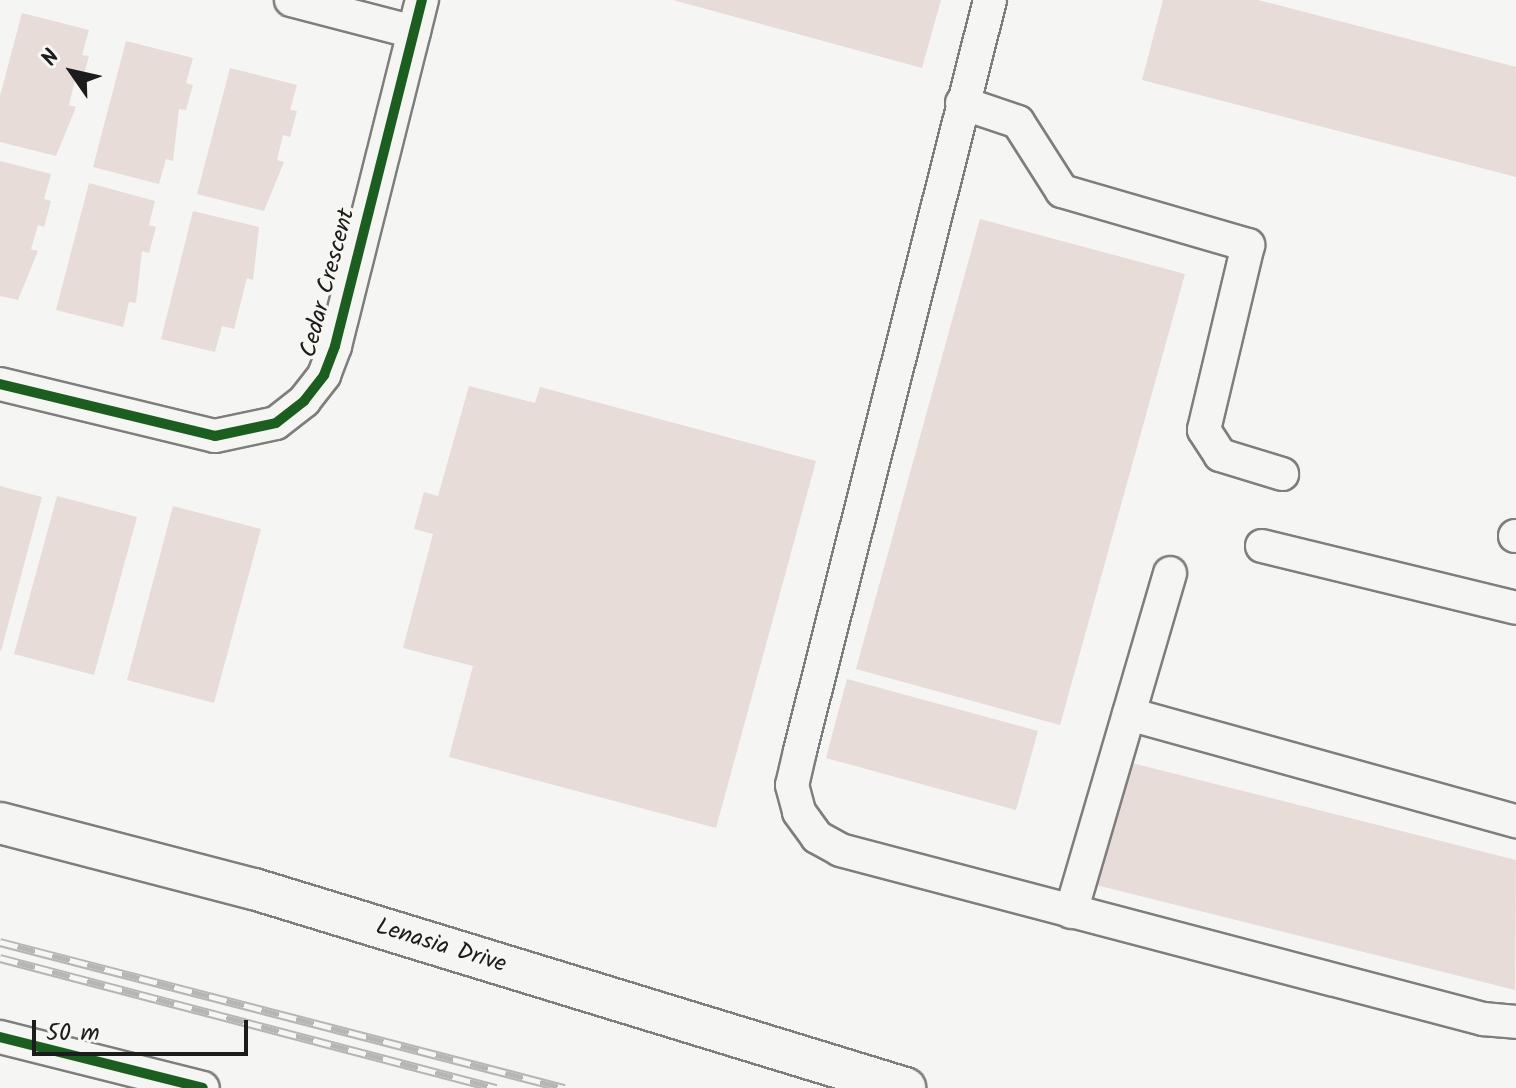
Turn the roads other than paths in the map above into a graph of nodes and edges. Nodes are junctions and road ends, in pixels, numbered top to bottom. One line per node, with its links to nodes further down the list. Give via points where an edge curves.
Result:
1 (291, 0): 4 (street)
2 (422, 0): 4 (street, Cedar Crescent)
3 (990, 0): 5 (street)
4 (414, 32): 6 (street, Cedar Crescent, via 335,346 304,401 276,423 215,436)
5 (962, 103): 7 (street, via 1018,122 1062,191 1248,245 1204,430 1220,455); 14 (street, via 792,785 799,812 817,837 840,850)
6 (0, 384)
7 (1282, 474)
8 (1262, 546): 10 (street)
9 (1170, 573): 11 (street)
10 (1516, 608)
11 (1129, 714): 12 (street); 14 (street)
12 (1516, 821)
13 (0, 823): 17 (main road, Lenasia Drive, via 254,889)
14 (1071, 912): 15 (street, via 1483,1019)
15 (1516, 1022)
16 (0, 1037): 18 (street)
17 (892, 1084): 19 (main road, Lenasia Drive)
18 (203, 1088)
19 (928, 1088)

